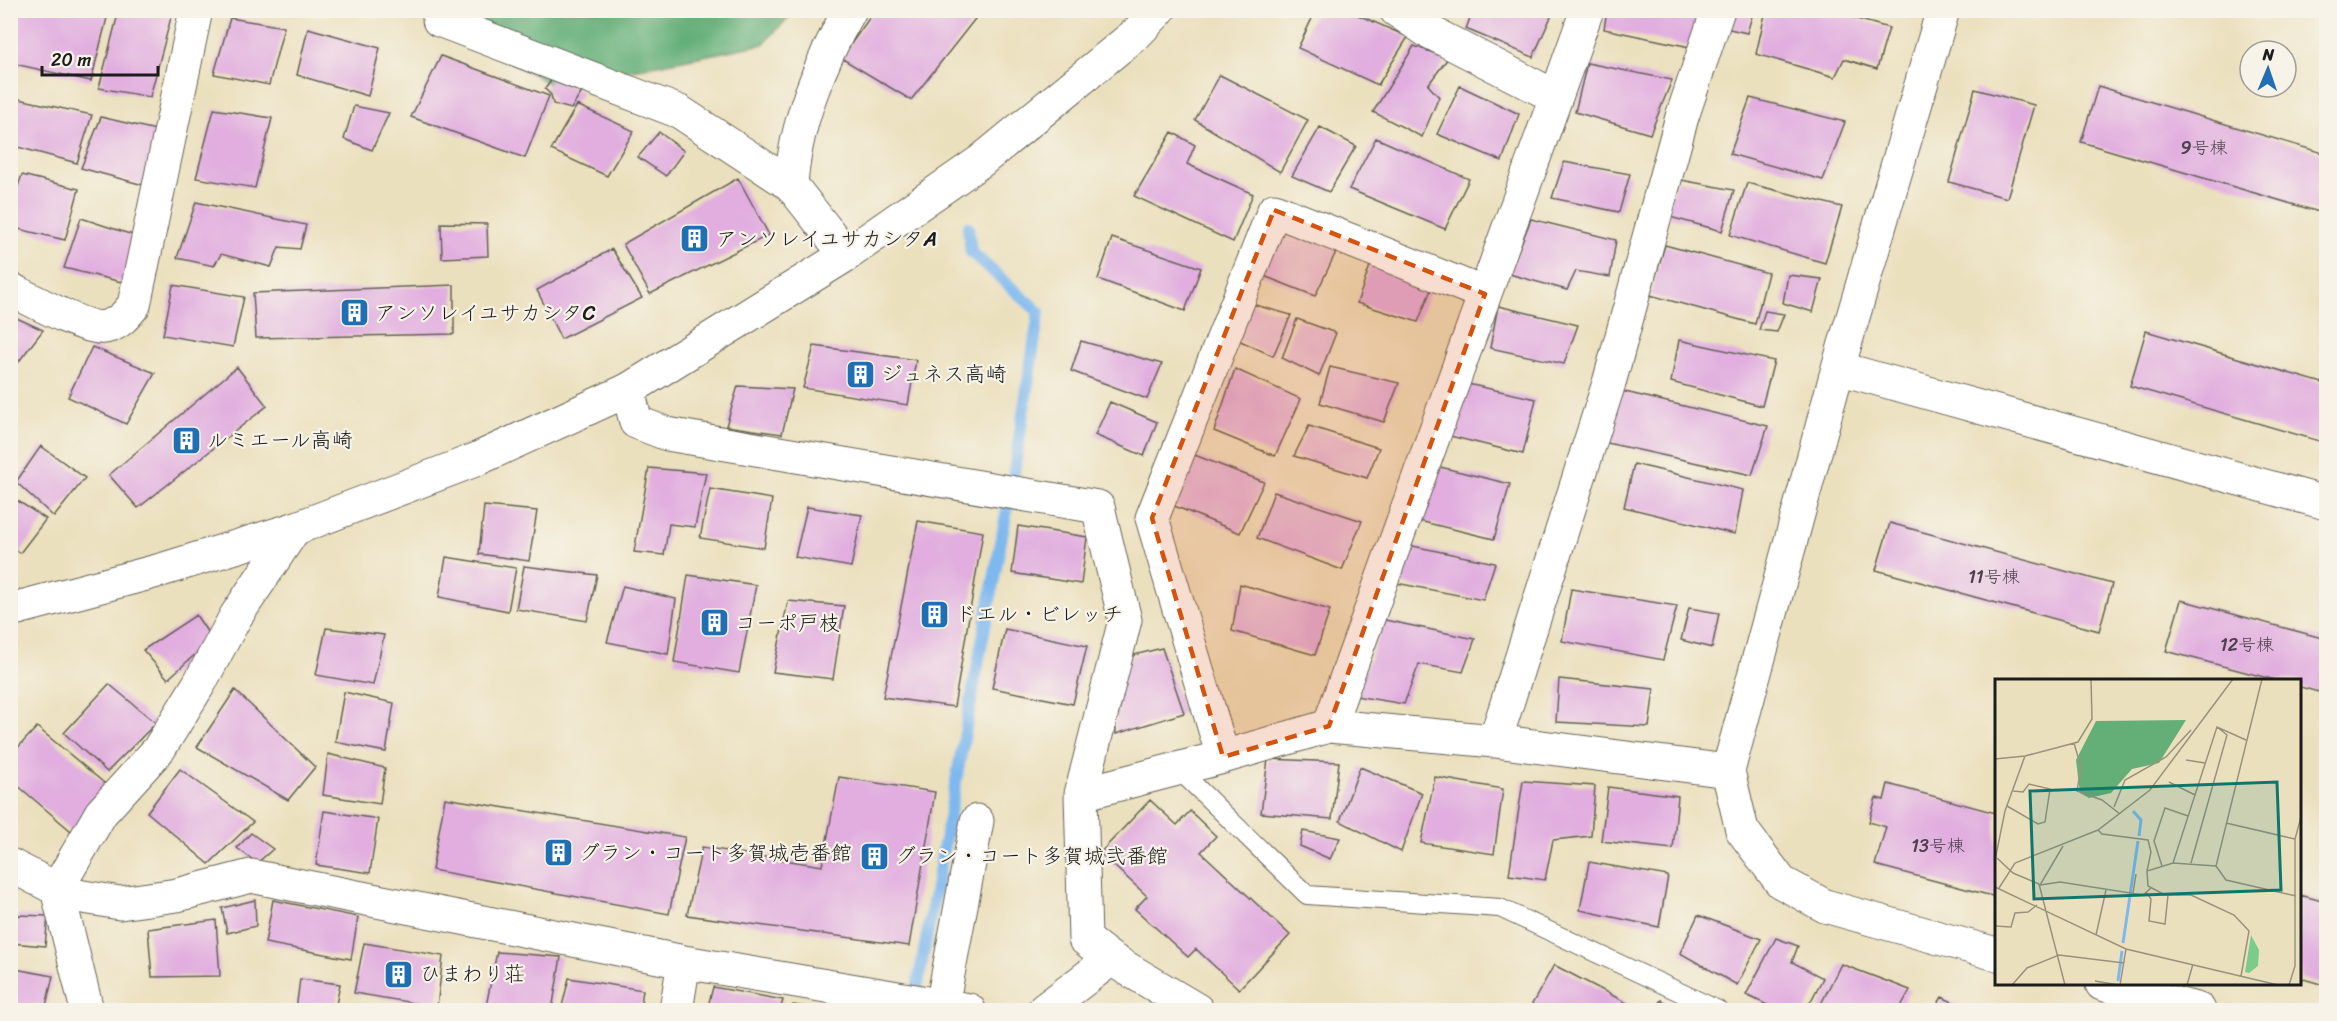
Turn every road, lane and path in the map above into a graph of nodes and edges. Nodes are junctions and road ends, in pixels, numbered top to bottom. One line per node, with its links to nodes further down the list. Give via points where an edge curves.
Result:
1 (196, 10): 12 (street, via 134,305 122,320 103,328 64,315)
2 (440, 10): 10 (street, via 439,20 680,112)
3 (850, 10): 10 (street, via 830,44 794,149)
4 (1159, 10): 11 (street, via 1137,33 981,161)
5 (1396, 10): 9 (street, via 1426,30)
6 (1587, 10): 9 (street)
7 (1718, 10): 20 (street, via 1682,117 1609,383)
8 (1943, 10): 14 (street)
9 (1556, 97): 13 (street)
10 (791, 185): 11 (street)
11 (846, 255): 15 (street)
12 (10, 289)
13 (1485, 294): 19 (street); 21 (street, via 1274,210 1152,518)
14 (1838, 368): 16 (street); 23 (street)
15 (628, 390): 17 (street, via 475,460); 24 (street, via 636,422 667,434 1098,507 1125,620)
16 (2326, 503)
17 (294, 529): 18 (street); 27 (street, via 236,616 159,749 101,813)
18 (10, 610)
19 (1329, 726): 20 (street); 21 (street)
20 (1495, 741): 23 (street)
21 (1222, 757): 22 (street)
22 (1178, 769): 24 (street); 37 (lane, via 1307,895 1500,908)
23 (1728, 771): 28 (street, via 1742,830 1781,882 1825,906)
24 (1081, 794): 29 (street, via 1085,939)
25 (977, 821): 32 (street)
26 (10, 865): 27 (street)
27 (57, 889): 30 (street, via 59,893 120,903 177,895 251,876); 34 (street)
28 (1995, 954)
29 (1111, 959): 33 (street); 36 (street)
30 (684, 962): 32 (street); 35 (street)
31 (2106, 985): 38 (street)
32 (919, 1004)
33 (1056, 1007)
34 (87, 1011)
35 (676, 1011)
36 (1197, 1011)
37 (1718, 1011)
38 (2199, 1011)

